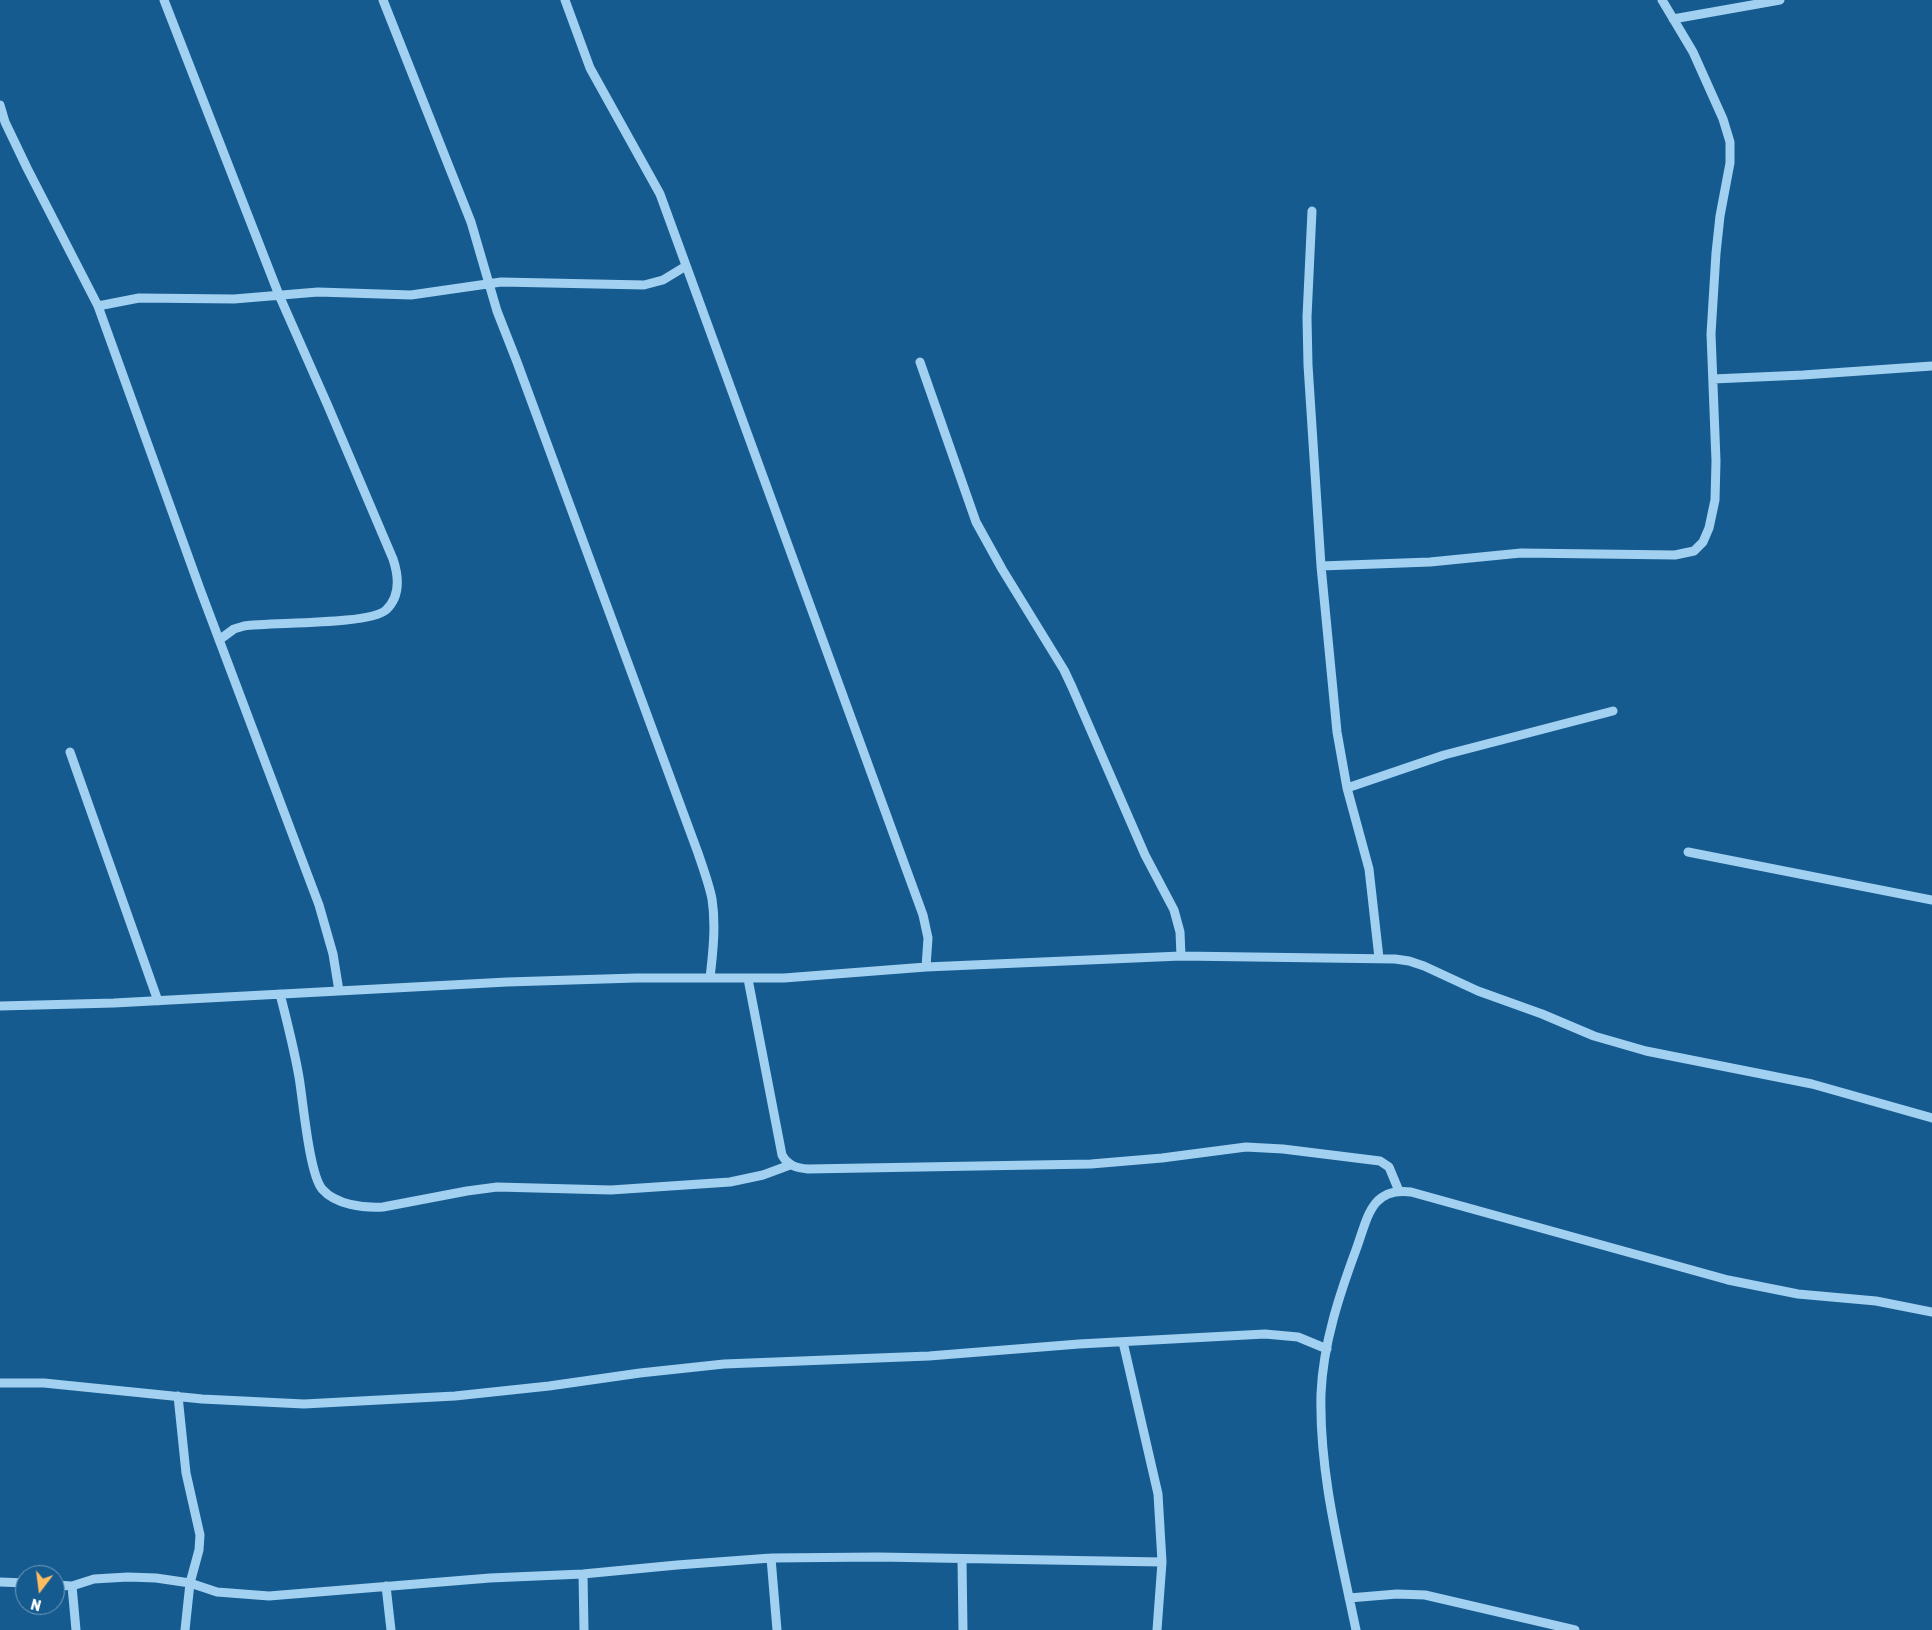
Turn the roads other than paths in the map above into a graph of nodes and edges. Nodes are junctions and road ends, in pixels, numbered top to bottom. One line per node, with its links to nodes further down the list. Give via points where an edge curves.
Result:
1 (164, 0): 11 (street)
2 (383, 0): 10 (street, via 471,222)
3 (565, 0): 9 (street, via 590,68 660,194)
4 (1662, 0): 6 (street)
5 (1780, 0): 6 (street)
6 (1673, 19): 15 (street, via 1708,84 1730,142 1730,164 1720,216 1713,287)
7 (0, 105): 12 (street, via 27,168)
8 (1312, 211): 16 (street, via 1308,365)
9 (686, 266): 10 (street, via 663,280 644,285); 25 (street, via 923,915 928,938)
10 (488, 283): 11 (street, via 411,295 340,292); 26 (street, via 698,853 712,898 714,935)
11 (279, 295): 12 (street, via 234,299 139,298); 17 (street, via 393,559 397,593 379,614 351,619 244,626)
12 (98, 306): 17 (street)
13 (920, 362): 23 (street, via 976,522 1068,678 1145,855 1174,910 1180,932)
14 (1932, 366): 15 (street)
15 (1712, 379): 16 (street, via 1715,500 1706,537 1694,551 1675,555 1521,554)
16 (1321, 566): 20 (street, via 1337,732)
17 (218, 640): 28 (street, via 324,920)
18 (1613, 711): 20 (street, via 1444,756)
19 (70, 752): 30 (street)
20 (1347, 788): 24 (street, via 1369,869)
21 (1688, 852): 22 (street)
22 (1932, 900)
23 (1181, 956): 24 (street); 25 (street)
24 (1380, 958): 32 (street, via 1417,964 1594,1036 1646,1051 1780,1077)
25 (926, 968): 27 (street)
26 (710, 978): 27 (street); 28 (street, via 507,982)
27 (748, 979): 33 (street, via 782,1155)
28 (339, 990): 29 (street)
29 (280, 994): 30 (street); 33 (street, via 299,1075 316,1179 327,1194 346,1202 369,1208 497,1188 611,1190 712,1184 747,1179)
30 (158, 1001): 31 (street)
31 (0, 1006)
32 (1932, 1118)
33 (790, 1165): 34 (street, via 808,1169 1052,1166 1130,1162 1223,1149 1267,1148 1380,1162 1392,1172)
34 (1399, 1191): 35 (street, via 1728,1280 1798,1294); 37 (street, via 1382,1196 1366,1220 1337,1307)
35 (1932, 1312)
36 (1123, 1342): 37 (street, via 1265,1334 1298,1337); 39 (street, via 929,1356 724,1364 501,1392 368,1402 288,1404); 42 (street, via 1158,1494)
37 (1327, 1349): 50 (street, via 1322,1393 1324,1450 1336,1539)
38 (0, 1383): 39 (street, via 71,1385)
39 (178, 1396): 46 (street, via 189,1487 200,1535)
40 (771, 1558): 41 (street); 43 (street); 55 (street)
41 (962, 1560): 42 (street); 56 (street)
42 (1162, 1562): 57 (street)
43 (583, 1574): 49 (street); 54 (street)
44 (0, 1582): 45 (street)
45 (15, 1583)
46 (190, 1583): 48 (street, via 128,1577 94,1579); 49 (street, via 232,1594 269,1596); 52 (street)
47 (65, 1586): 48 (street)
48 (72, 1586): 51 (street)
49 (386, 1586): 53 (street)
50 (1349, 1598): 58 (street); 59 (street, via 1425,1595)
51 (76, 1630)
52 (185, 1630)
53 (391, 1630)
54 (584, 1630)
55 (777, 1630)
56 (963, 1630)
57 (1157, 1630)
58 (1356, 1630)
59 (1575, 1630)

